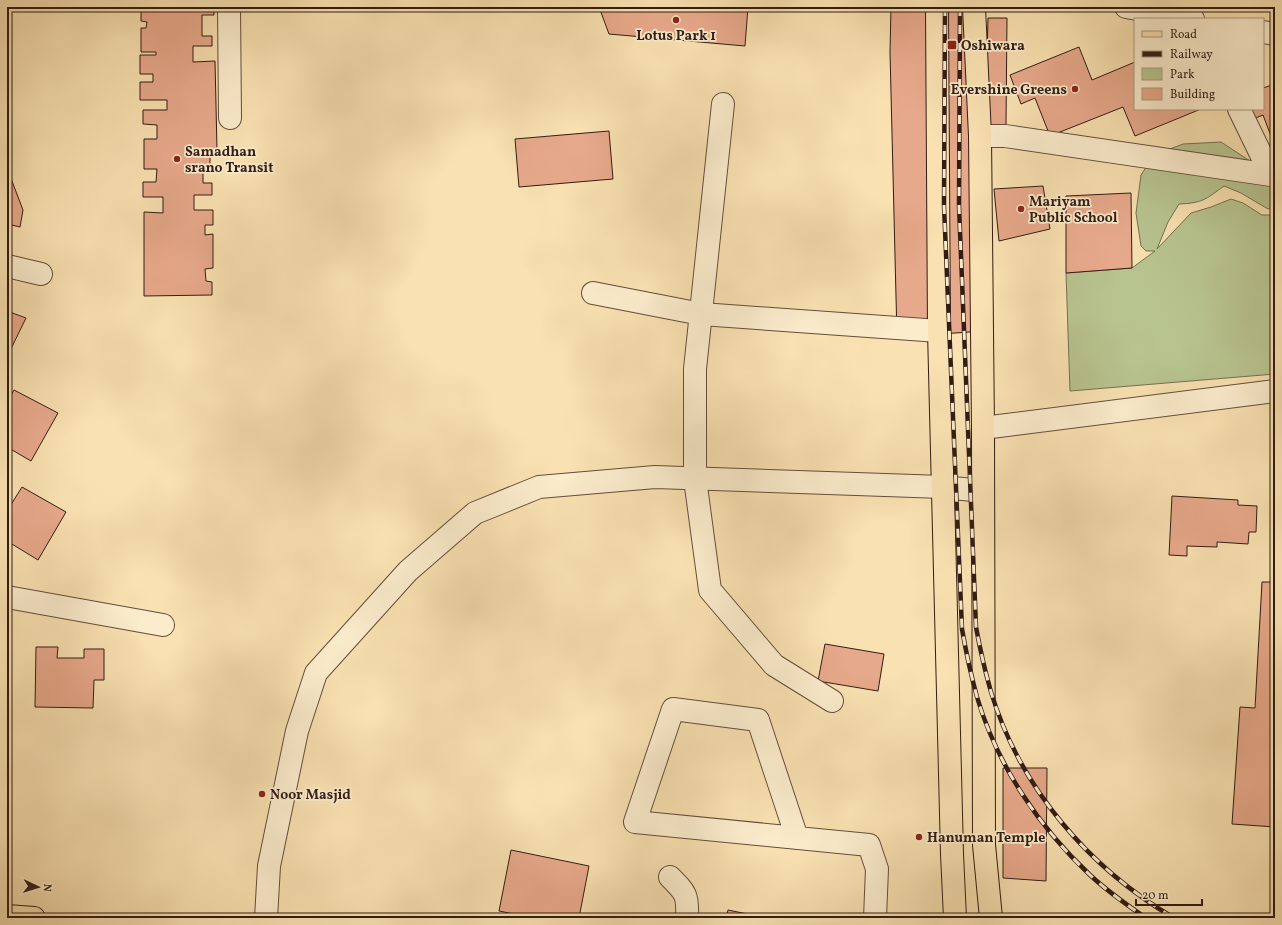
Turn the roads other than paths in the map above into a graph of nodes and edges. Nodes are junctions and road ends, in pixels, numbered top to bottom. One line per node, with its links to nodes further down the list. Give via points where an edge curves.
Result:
1 (229, 7): 10 (street)
2 (937, 7): 17 (main road)
3 (974, 7): 11 (main road)
4 (1126, 7): 5 (street)
5 (1187, 18)
6 (1264, 32): 7 (street)
7 (1275, 34)
8 (723, 104): 16 (street)
9 (1240, 110): 12 (street)
10 (230, 118)
11 (980, 136): 12 (street, via 1004,136); 19 (main road)
12 (1273, 176)
13 (7, 266): 14 (street)
14 (41, 274)
15 (593, 293): 16 (street)
16 (701, 314): 17 (street); 20 (street, via 695,369)
17 (939, 331): 21 (main road)
18 (1275, 391): 19 (street)
19 (983, 428): 22 (main road)
20 (695, 479): 21 (street); 25 (street, via 710,590 774,665); 32 (street, via 655,477 540,487 475,513 408,571 316,673 297,731 269,866)
21 (943, 486): 22 (street); 34 (main road)
22 (983, 491): 30 (main road, via 984,845)
23 (7, 597): 24 (street)
24 (163, 625)
25 (832, 701)
26 (797, 838): 26 (street, via 635,822 674,709 758,720); 33 (street, via 869,845 877,869)
27 (670, 877): 28 (street, via 681,889)
28 (696, 914)
29 (7, 916): 31 (main road)
30 (991, 917)
31 (34, 918)
32 (266, 918)
33 (875, 918)
34 (955, 918)

